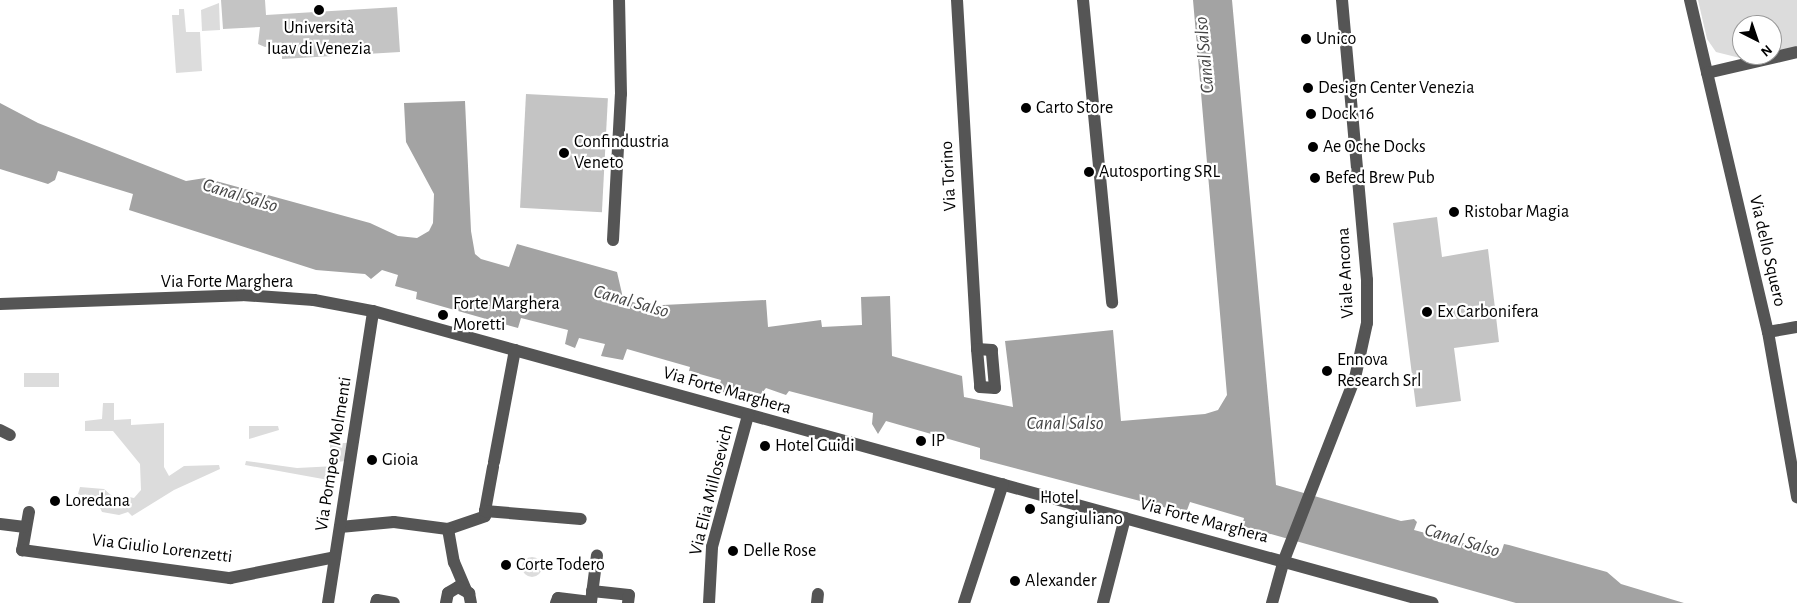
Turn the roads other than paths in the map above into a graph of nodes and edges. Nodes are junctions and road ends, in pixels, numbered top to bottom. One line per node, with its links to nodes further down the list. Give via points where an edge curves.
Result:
1 (618, 0): 8 (street, via 621,94)
2 (957, 0): 14 (street, Via Torino)
3 (1083, 0): 9 (street)
4 (1342, 0): 27 (street, Viale Ancona, via 1368,306 1355,378)
5 (1690, 0): 7 (street, Via dello Squero)
6 (1797, 52): 7 (street)
7 (1707, 73): 13 (street, Via dello Squero)
8 (613, 240)
9 (1112, 303)
10 (0, 304): 11 (street, Via Forte Marghera, via 242,296 314,300)
11 (373, 311): 15 (street, Via Forte Marghera); 25 (street, Via Pompeo Molmenti)
12 (1797, 327): 13 (street)
13 (1768, 332): 18 (street, Via dello Squero)
14 (977, 349)
15 (515, 350): 16 (street, Via Forte Marghera); 19 (street)
16 (748, 415): 17 (street, Via Forte Marghera); 39 (street, Via Elia Millosevich, via 712,547)
17 (1002, 484): 21 (street, Via Forte Marghera); 40 (street)
18 (1797, 497)
19 (485, 511): 22 (street); 26 (street, via 485,516)
20 (29, 512): 24 (street, Via Giulio Lorenzetti)
21 (1125, 518): 27 (street, Via Forte Marghera); 41 (street)
22 (581, 519)
23 (0, 524): 24 (street)
24 (25, 527): 29 (street, Via Giulio Lorenzetti, via 22,550 230,578)
25 (340, 527): 26 (street, via 394,522); 29 (street, Via Pompeo Molmenti)
26 (448, 529): 30 (street)
27 (1286, 554): 42 (street, Viale Ancona); 43 (street, Via Forte Marghera)
28 (597, 555): 31 (street)
29 (335, 557): 34 (street, Via Pompeo Molmenti)
30 (454, 562): 32 (street); 33 (street)
31 (592, 596): 37 (street, via 558,598); 38 (street, via 629,595)
32 (447, 598): 33 (street, via 458,587)
33 (471, 599)
34 (328, 603)
35 (376, 603): 36 (street, via 377,600)
36 (394, 603)
37 (556, 603)
38 (628, 603)
39 (709, 603)
40 (964, 603)
41 (1103, 603)
42 (1272, 603)
43 (1433, 603)

